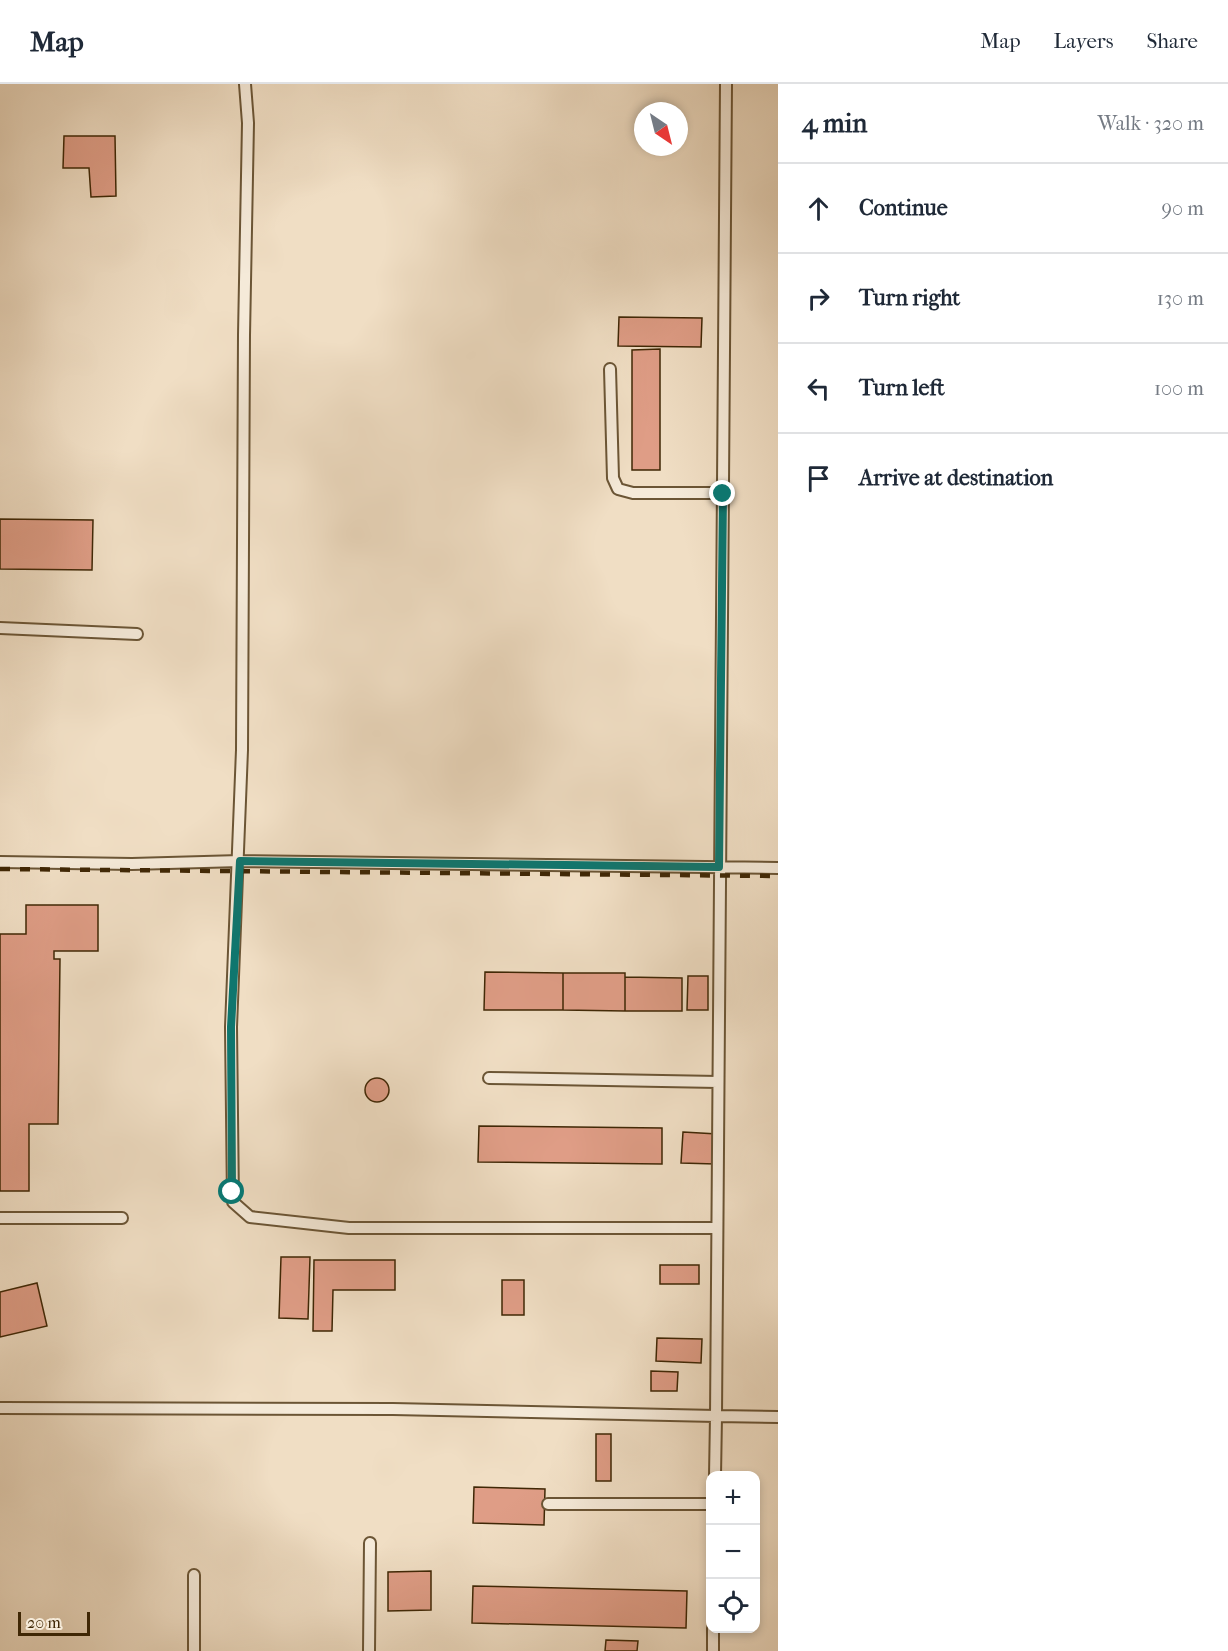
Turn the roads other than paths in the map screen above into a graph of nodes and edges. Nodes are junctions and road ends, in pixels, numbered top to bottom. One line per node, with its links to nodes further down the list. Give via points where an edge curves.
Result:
1 (245, 84): 7 (lane, via 248,123)
2 (726, 84): 4 (lane)
3 (610, 369): 4 (lane, via 612,478 618,489 633,493)
4 (723, 494): 9 (lane)
5 (0, 628): 6 (lane)
6 (136, 634)
7 (240, 861): 8 (lane); 9 (lane); 15 (lane, via 231,1039 232,1192 233,1202 241,1212 250,1217 349,1228)
8 (0, 862)
9 (719, 867): 10 (lane); 12 (lane)
10 (778, 868)
11 (489, 1078): 12 (lane)
12 (718, 1082): 15 (lane)
13 (0, 1218): 14 (lane)
14 (122, 1218)
15 (717, 1228): 17 (lane)
16 (0, 1408): 17 (lane, via 393,1409)
17 (716, 1416): 18 (lane); 19 (lane)
18 (778, 1417)
19 (715, 1471)
20 (548, 1504): 21 (lane)
21 (706, 1504)
22 (370, 1543): 26 (lane)
23 (194, 1575): 25 (lane)
24 (713, 1633): 27 (lane)
25 (194, 1651)
26 (369, 1651)
27 (713, 1651)

